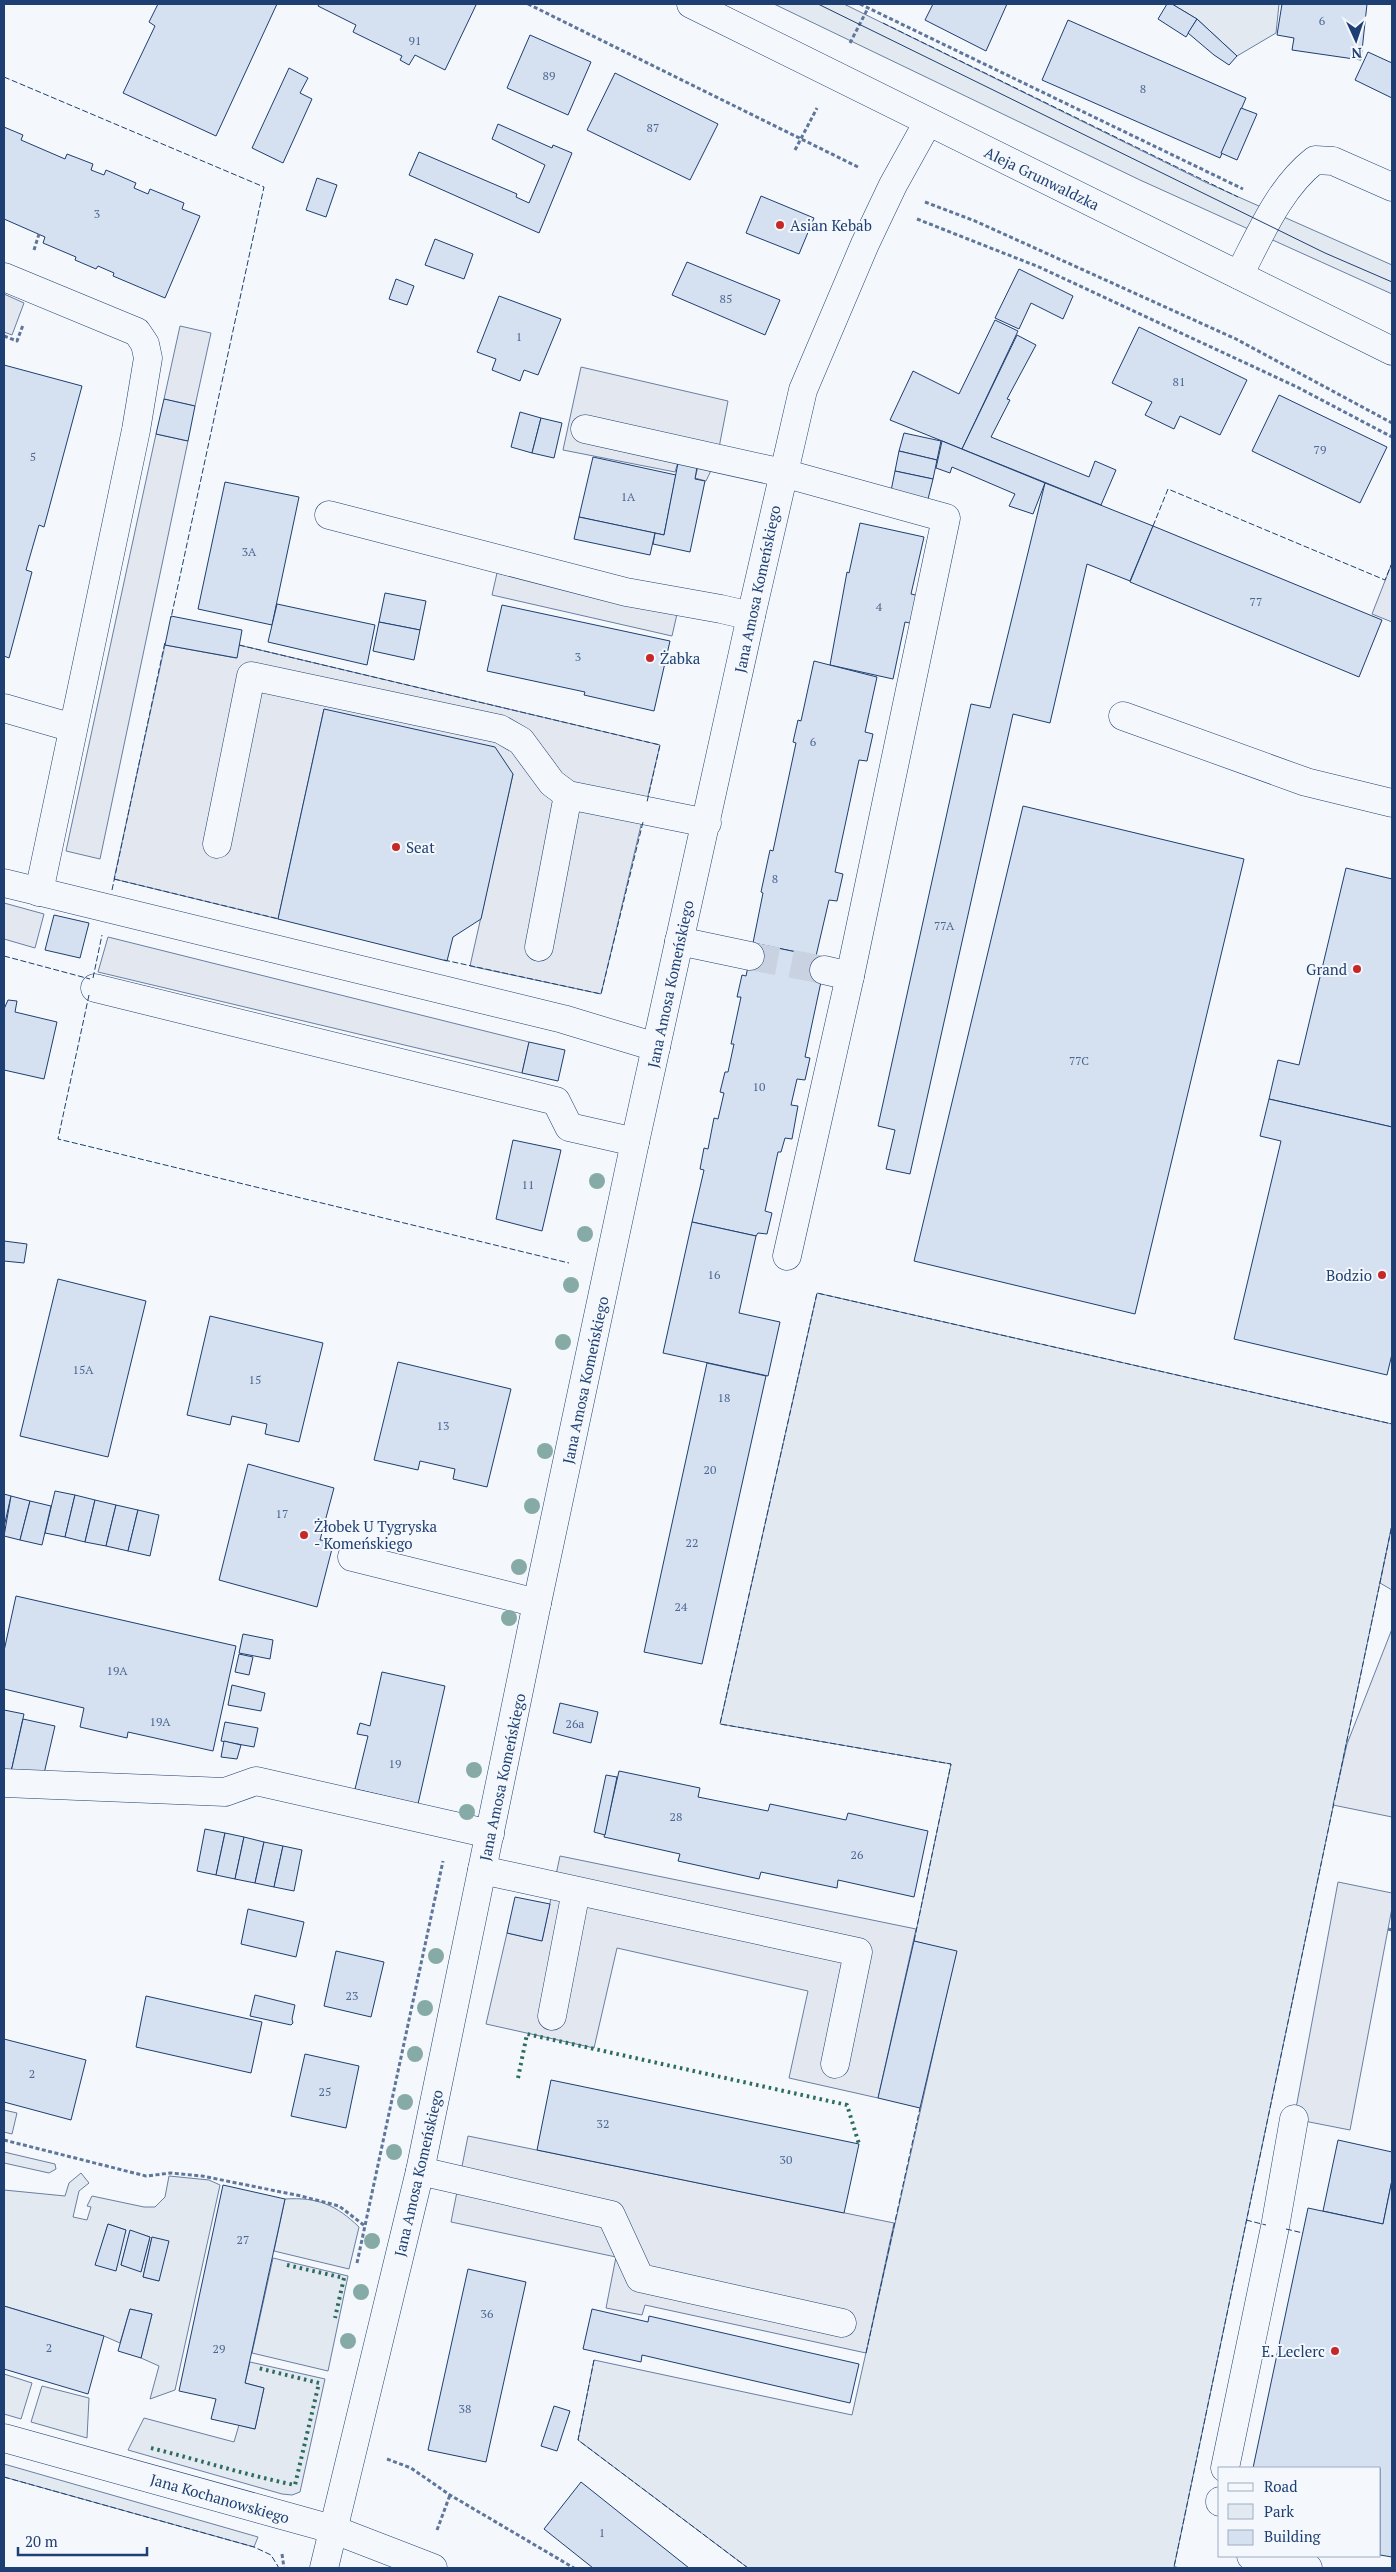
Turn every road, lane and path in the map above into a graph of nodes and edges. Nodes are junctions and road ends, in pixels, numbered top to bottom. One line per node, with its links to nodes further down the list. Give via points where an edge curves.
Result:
1 (528, 4): 6 (path)
2 (692, 4): 4 (street, Aleja Grunwaldzka)
3 (860, 4): 7 (path)
4 (928, 122): 6 (street, Jana Amosa Komeńskiego); 10 (street, Aleja Grunwaldzka)
5 (1392, 187): 7 (street, via 1334,161 1315,160 1298,173)
6 (889, 195): 13 (path, via 912,196 975,221 1236,339); 15 (path, via 1297,387); 16 (street, Jana Amosa Komeńskiego, via 803,390)
7 (1277, 205): 10 (street)
8 (39, 234): 9 (path)
9 (31, 258)
10 (1239, 275): 12 (street, Aleja Grunwaldzka)
11 (4, 277): 21 (street, via 137,332 145,344 148,358 136,430)
12 (1392, 351)
13 (1392, 423)
14 (584, 429): 16 (street)
15 (1392, 437)
16 (783, 473): 18 (street, Jana Amosa Komeńskiego); 32 (street, via 946,518)
17 (328, 515): 18 (street, via 626,592)
18 (751, 616): 24 (street, Jana Amosa Komeńskiego)
19 (4, 708): 21 (street)
20 (1123, 716): 23 (street, via 1306,782)
21 (73, 728): 27 (street)
22 (568, 795): 24 (street); 25 (street, via 552,783 521,741 500,729 251,676); 29 (street)
23 (1392, 803)
24 (707, 822): 28 (street, Jana Amosa Komeńskiego)
25 (217, 844)
26 (4, 883): 27 (street)
27 (39, 892): 34 (street, via 563,1019)
28 (679, 941): 30 (street); 34 (street, Jana Amosa Komeńskiego)
29 (538, 947)
30 (750, 956)
31 (824, 970): 32 (street)
32 (850, 976): 36 (street)
33 (95, 988): 35 (street, via 556,1101 569,1127)
34 (656, 1047): 35 (street, Jana Amosa Komeńskiego)
35 (635, 1142): 38 (street, Jana Amosa Komeńskiego)
36 (786, 1256)
37 (352, 1557): 38 (street)
38 (537, 1603): 40 (street, Jana Amosa Komeńskiego)
39 (4, 1783): 40 (street, via 225,1792 256,1781)
40 (490, 1834): 41 (street, Jana Amosa Komeńskiego)
41 (482, 1870): 42 (street); 47 (street, Jana Amosa Komeńskiego)
42 (576, 1891): 43 (street); 44 (street, via 858,1952)
43 (552, 2016)
44 (835, 2064)
45 (1294, 2119): 52 (street)
46 (4, 2140): 48 (path, via 146,2176 171,2173 202,2176 301,2196 339,2206)
47 (420, 2171): 49 (street, via 611,2214 640,2278); 51 (street, Jana Amosa Komeńskiego)
48 (365, 2226)
49 (842, 2324)
50 (4, 2438): 53 (street, Jana Kochanowskiego)
51 (352, 2450): 53 (street, Jana Amosa Komeńskiego); 57 (path, via 411,2468 450,2495)
52 (1225, 2467)
53 (332, 2529): 55 (street, Jana Amosa Komeńskiego); 56 (street, Jana Kochanowskiego)
54 (1256, 2557): 58 (street)
55 (324, 2568)
56 (434, 2568)
57 (574, 2568)
58 (1308, 2568)

